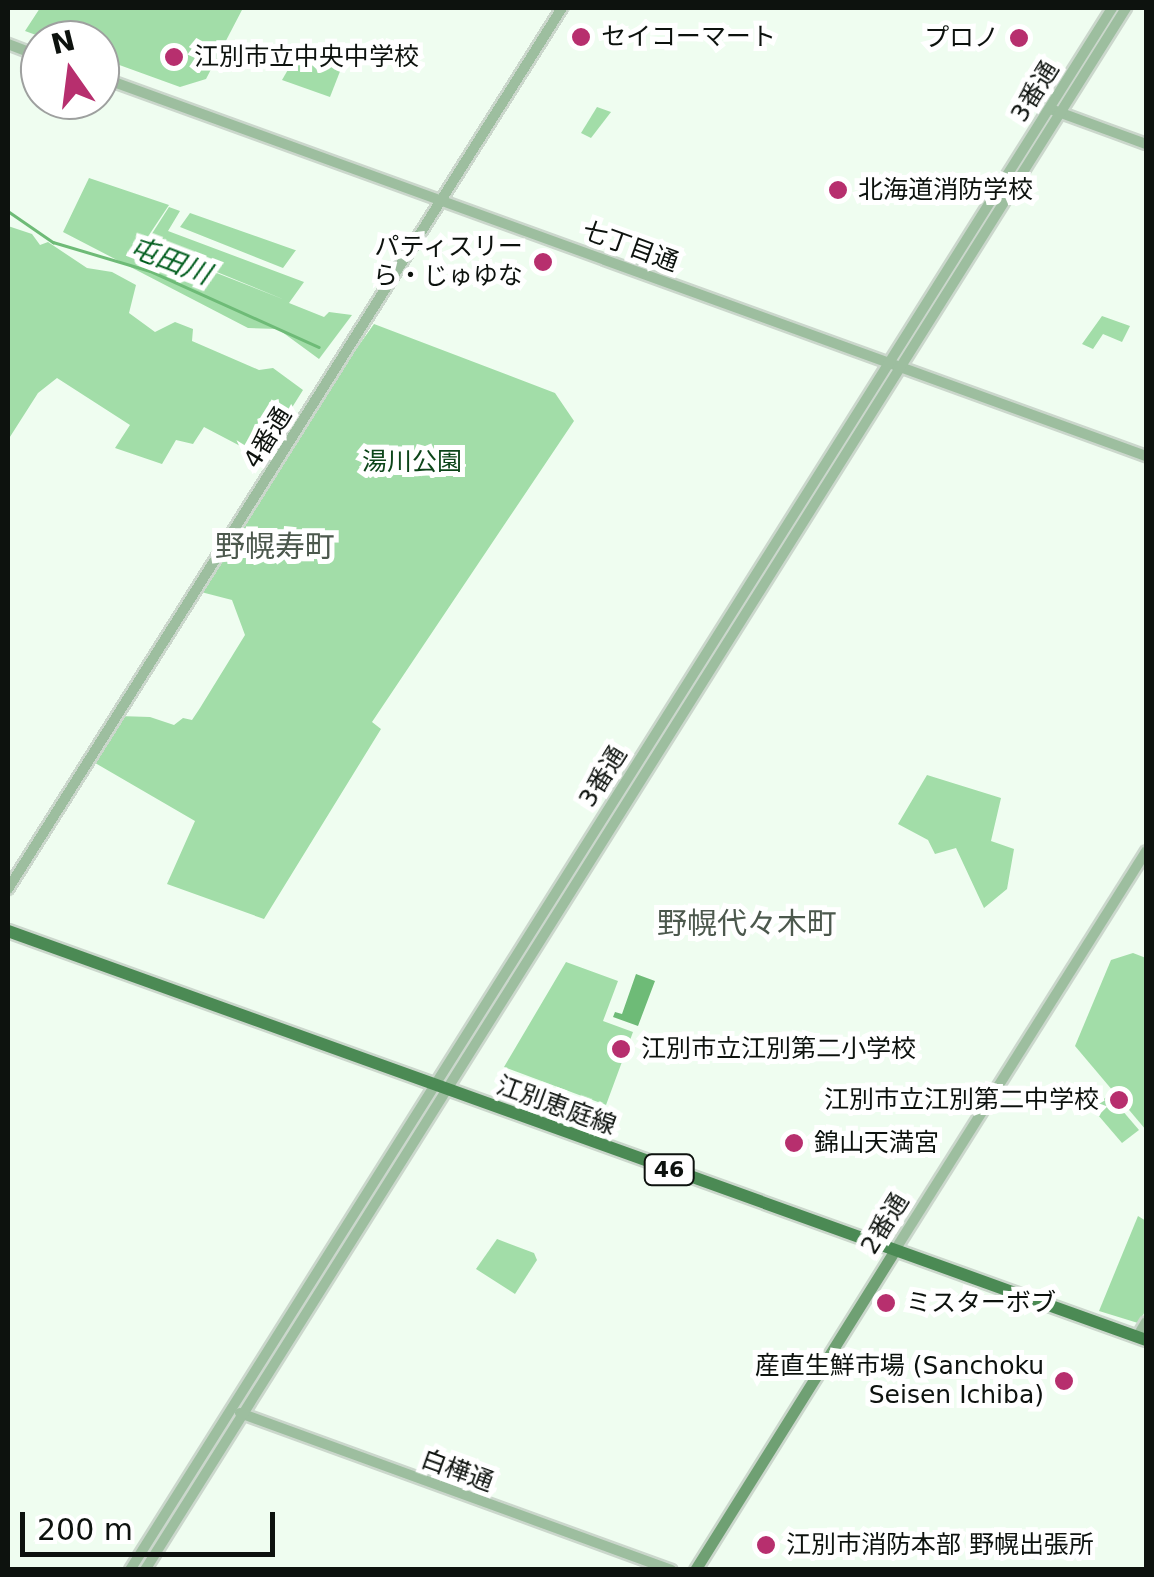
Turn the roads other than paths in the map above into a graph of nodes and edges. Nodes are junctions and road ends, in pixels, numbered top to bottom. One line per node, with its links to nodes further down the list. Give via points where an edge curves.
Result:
1 (562, 8): 7 (street, 4番通)
2 (1112, 8): 5 (street, 3番通)
3 (1126, 8): 5 (street, 3番通)
4 (120, 85): 7 (street, 七丁目通)
5 (1054, 110): 6 (street); 8 (street, 3番通)
6 (1146, 144)
7 (442, 200): 8 (street, 七丁目通); 11 (street, 4番通)
8 (896, 366): 9 (street, 七丁目通); 13 (street, 3番通)
9 (1146, 456)
10 (1146, 852): 14 (street, 2番通)
11 (8, 889)
12 (8, 931): 13 (main road, 江別恵庭線 / 46)
13 (438, 1086): 14 (main road, 江別恵庭線 / 46); 17 (street, 3番通); 18 (street, 3番通)
14 (895, 1250): 16 (main road, 江別恵庭線 / 46); 22 (main road, 2番通)
15 (1146, 1322): 16 (street)
16 (1142, 1338)
17 (230, 1410): 18 (street, 白樺通); 19 (street, 3番通)
18 (242, 1414): 20 (street, 3番通); 21 (street, 白樺通)
19 (130, 1570)
20 (144, 1570)
21 (671, 1570)
22 (694, 1570)

